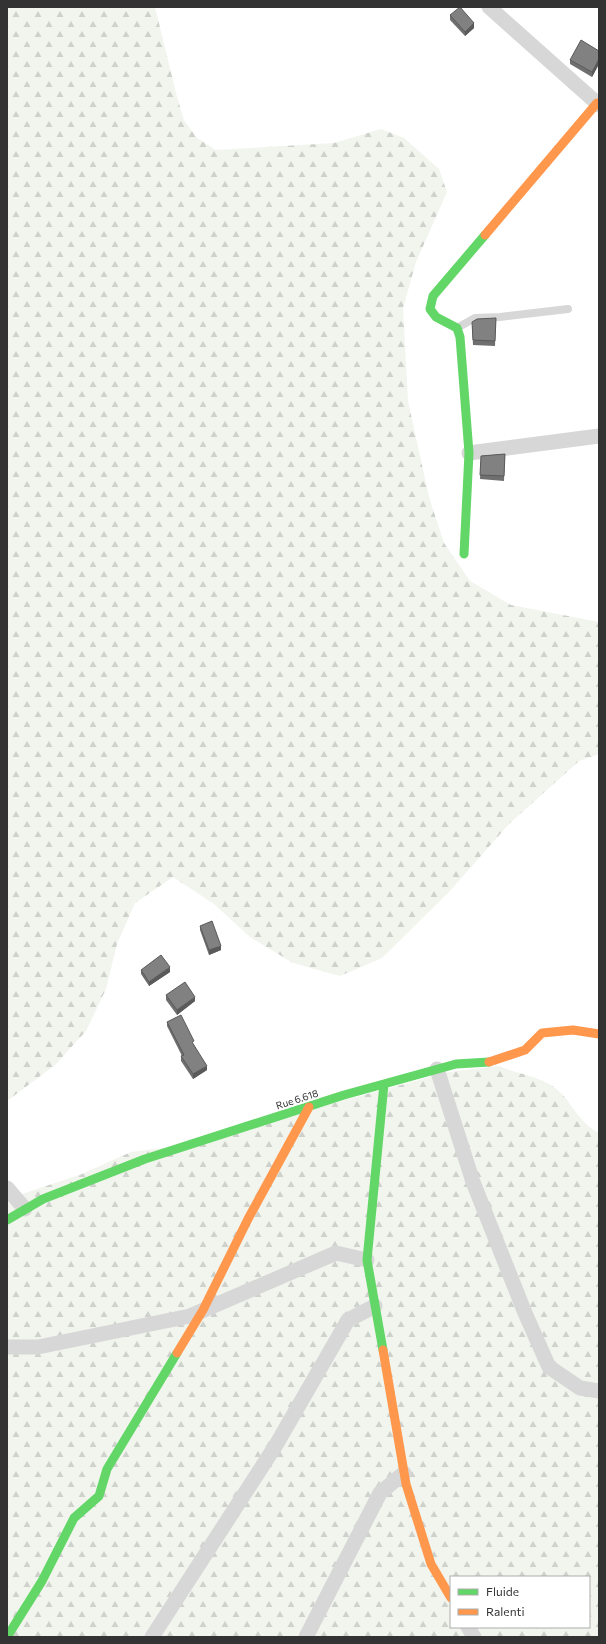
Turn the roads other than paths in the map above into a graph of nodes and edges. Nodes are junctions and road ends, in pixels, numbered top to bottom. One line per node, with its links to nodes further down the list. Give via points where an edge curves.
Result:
1 (489, 7): 2 (street)
2 (598, 104): 4 (street, via 433,296 430,309 436,318)
3 (568, 309): 4 (lane, via 475,318)
4 (457, 328): 6 (street, via 460,337)
5 (599, 436): 6 (street)
6 (469, 453): 7 (street)
7 (464, 554)
8 (599, 1034): 9 (street, Rue 6.618, via 574,1030 542,1033 524,1050 511,1055 490,1062 456,1064)
9 (437, 1069): 10 (street, Rue 6.618); 19 (street, via 473,1182 525,1314 549,1367 580,1388)
10 (384, 1084): 11 (street, Rue 6.618); 15 (street)
11 (309, 1107): 13 (street, Rue 6.618, via 145,1159 43,1199); 17 (street, via 248,1219)
12 (7, 1188): 13 (street)
13 (25, 1209): 14 (street, Rue 6.618)
14 (7, 1220)
15 (367, 1260): 16 (street); 17 (street, via 336,1253)
16 (375, 1306): 20 (street); 24 (street, via 348,1320 276,1445)
17 (203, 1310): 18 (street, via 190,1316 38,1346); 23 (street, via 107,1469 99,1496 74,1518 42,1581)
18 (7, 1347)
19 (599, 1391)
20 (404, 1473): 21 (street, via 431,1564); 25 (street, via 380,1493)
21 (450, 1596)
22 (469, 1628): 26 (street)
23 (7, 1637)
24 (152, 1637)
25 (306, 1637)
26 (474, 1637)

